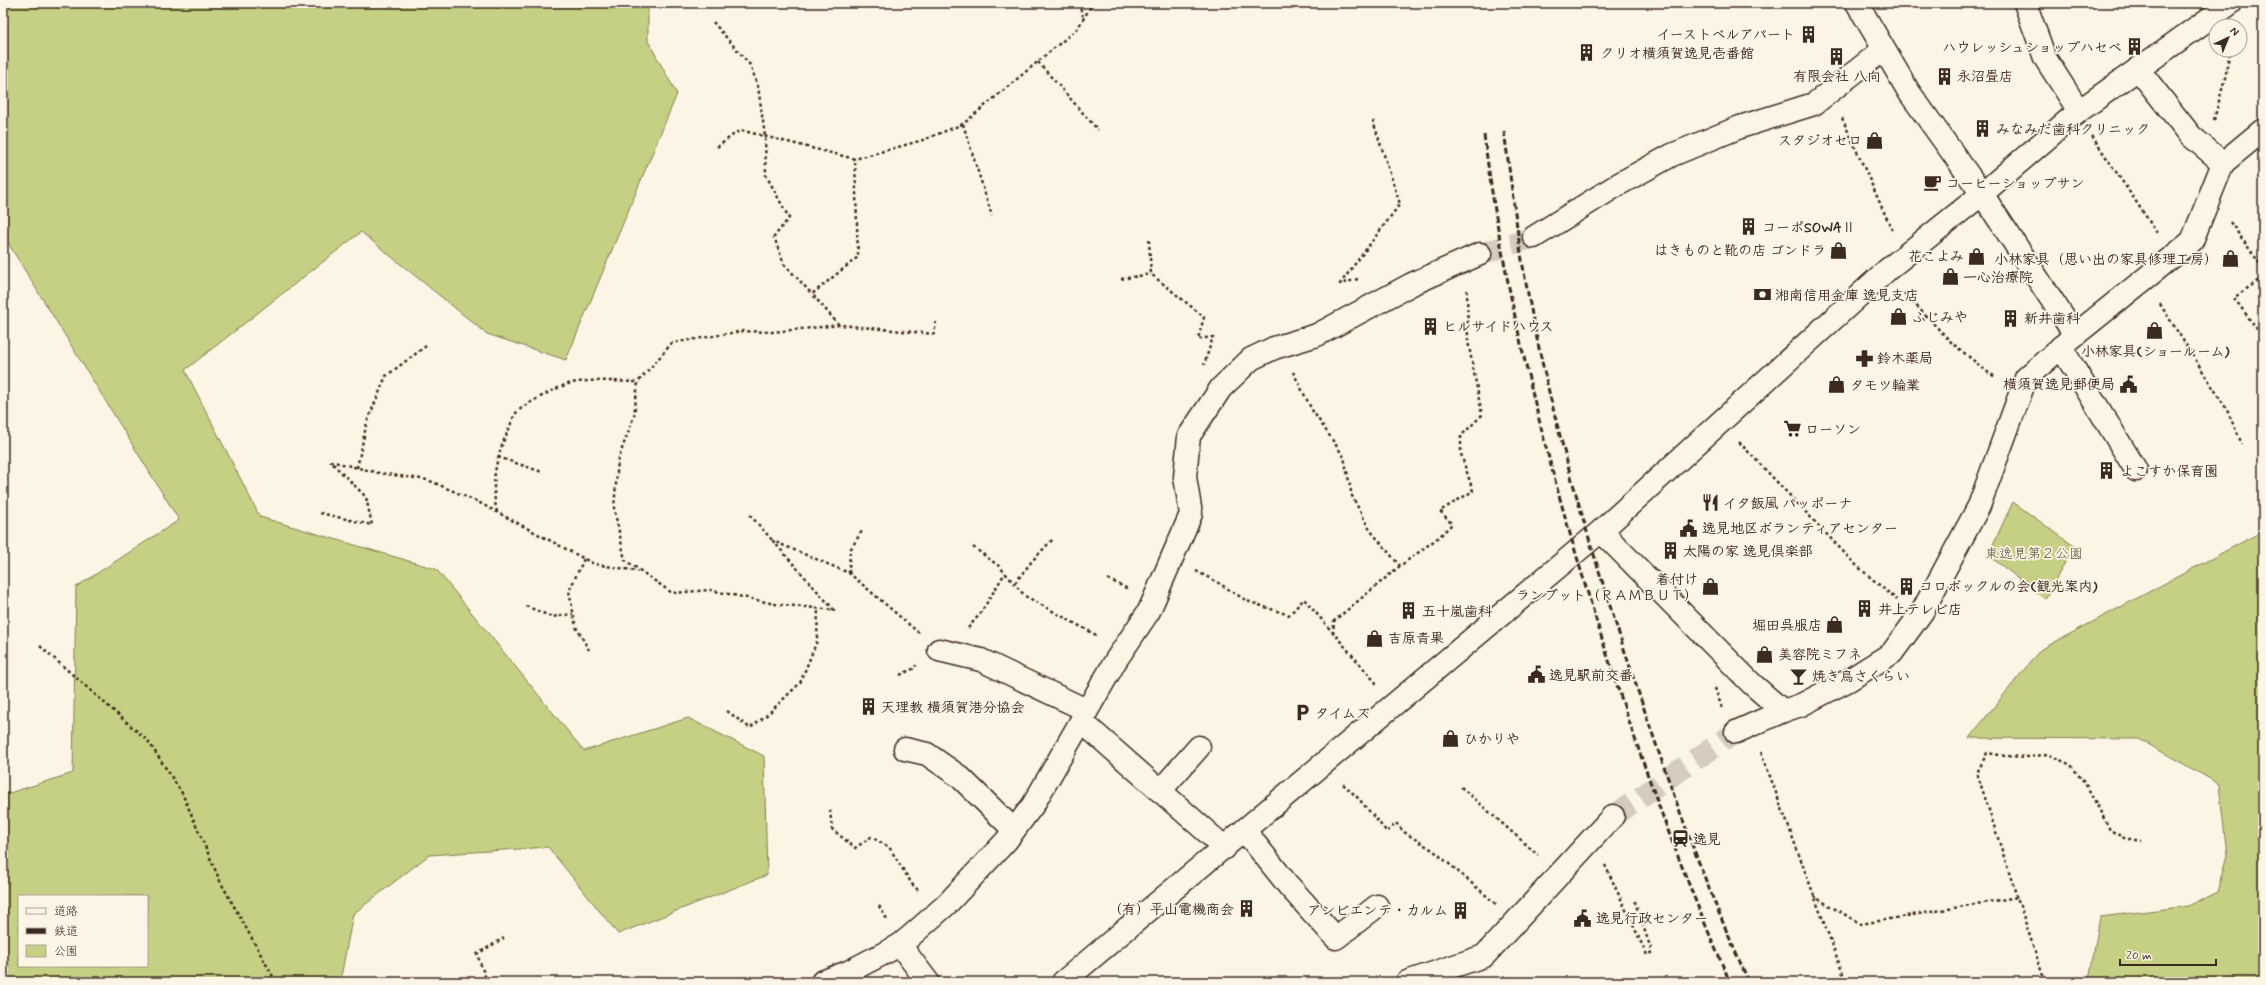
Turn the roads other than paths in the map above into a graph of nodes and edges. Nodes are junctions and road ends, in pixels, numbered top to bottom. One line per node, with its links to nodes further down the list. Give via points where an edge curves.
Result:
1 (1857, 3): 4 (street)
2 (2025, 3): 6 (street, via 2045,58)
3 (2231, 3): 5 (street)
4 (1883, 50): 9 (street, via 1908,92); 10 (street, via 1814,104 1740,127 1672,155 1619,184)
5 (2138, 69): 6 (street); 8 (street, via 2191,136)
6 (2078, 112): 9 (street)
7 (2263, 130): 8 (street)
8 (2223, 163): 12 (street, via 2192,241)
9 (1982, 194): 12 (street); 14 (street, via 1887,270)
10 (1534, 237)
11 (1472, 257): 17 (street, via 1412,284 1317,335 1251,359 1221,388 1189,436 1185,477 1191,514 1149,611 1122,650)
12 (2068, 341): 13 (street); 16 (street, via 2026,378 1979,506 1918,618 1892,653 1829,691)
13 (2136, 470)
14 (1601, 531): 16 (street, via 1752,684); 24 (street)
15 (944, 651): 17 (street, via 981,660)
16 (1783, 711): 18 (street)
17 (1083, 716): 21 (street); 23 (street, via 1033,806)
18 (1744, 729)
19 (1199, 747): 21 (street)
20 (905, 749): 23 (street, via 927,754 960,777)
21 (1160, 791): 25 (street)
22 (1613, 816): 31 (street, via 1484,956)
23 (1014, 830): 27 (street, via 939,911)
24 (1245, 831): 25 (street); 26 (street, via 1288,885 1336,938)
25 (1225, 848): 30 (street)
26 (1376, 906)
27 (900, 945): 28 (street, via 848,972); 29 (street)
28 (822, 982)
29 (928, 982)
30 (1063, 982)
31 (1407, 982)

